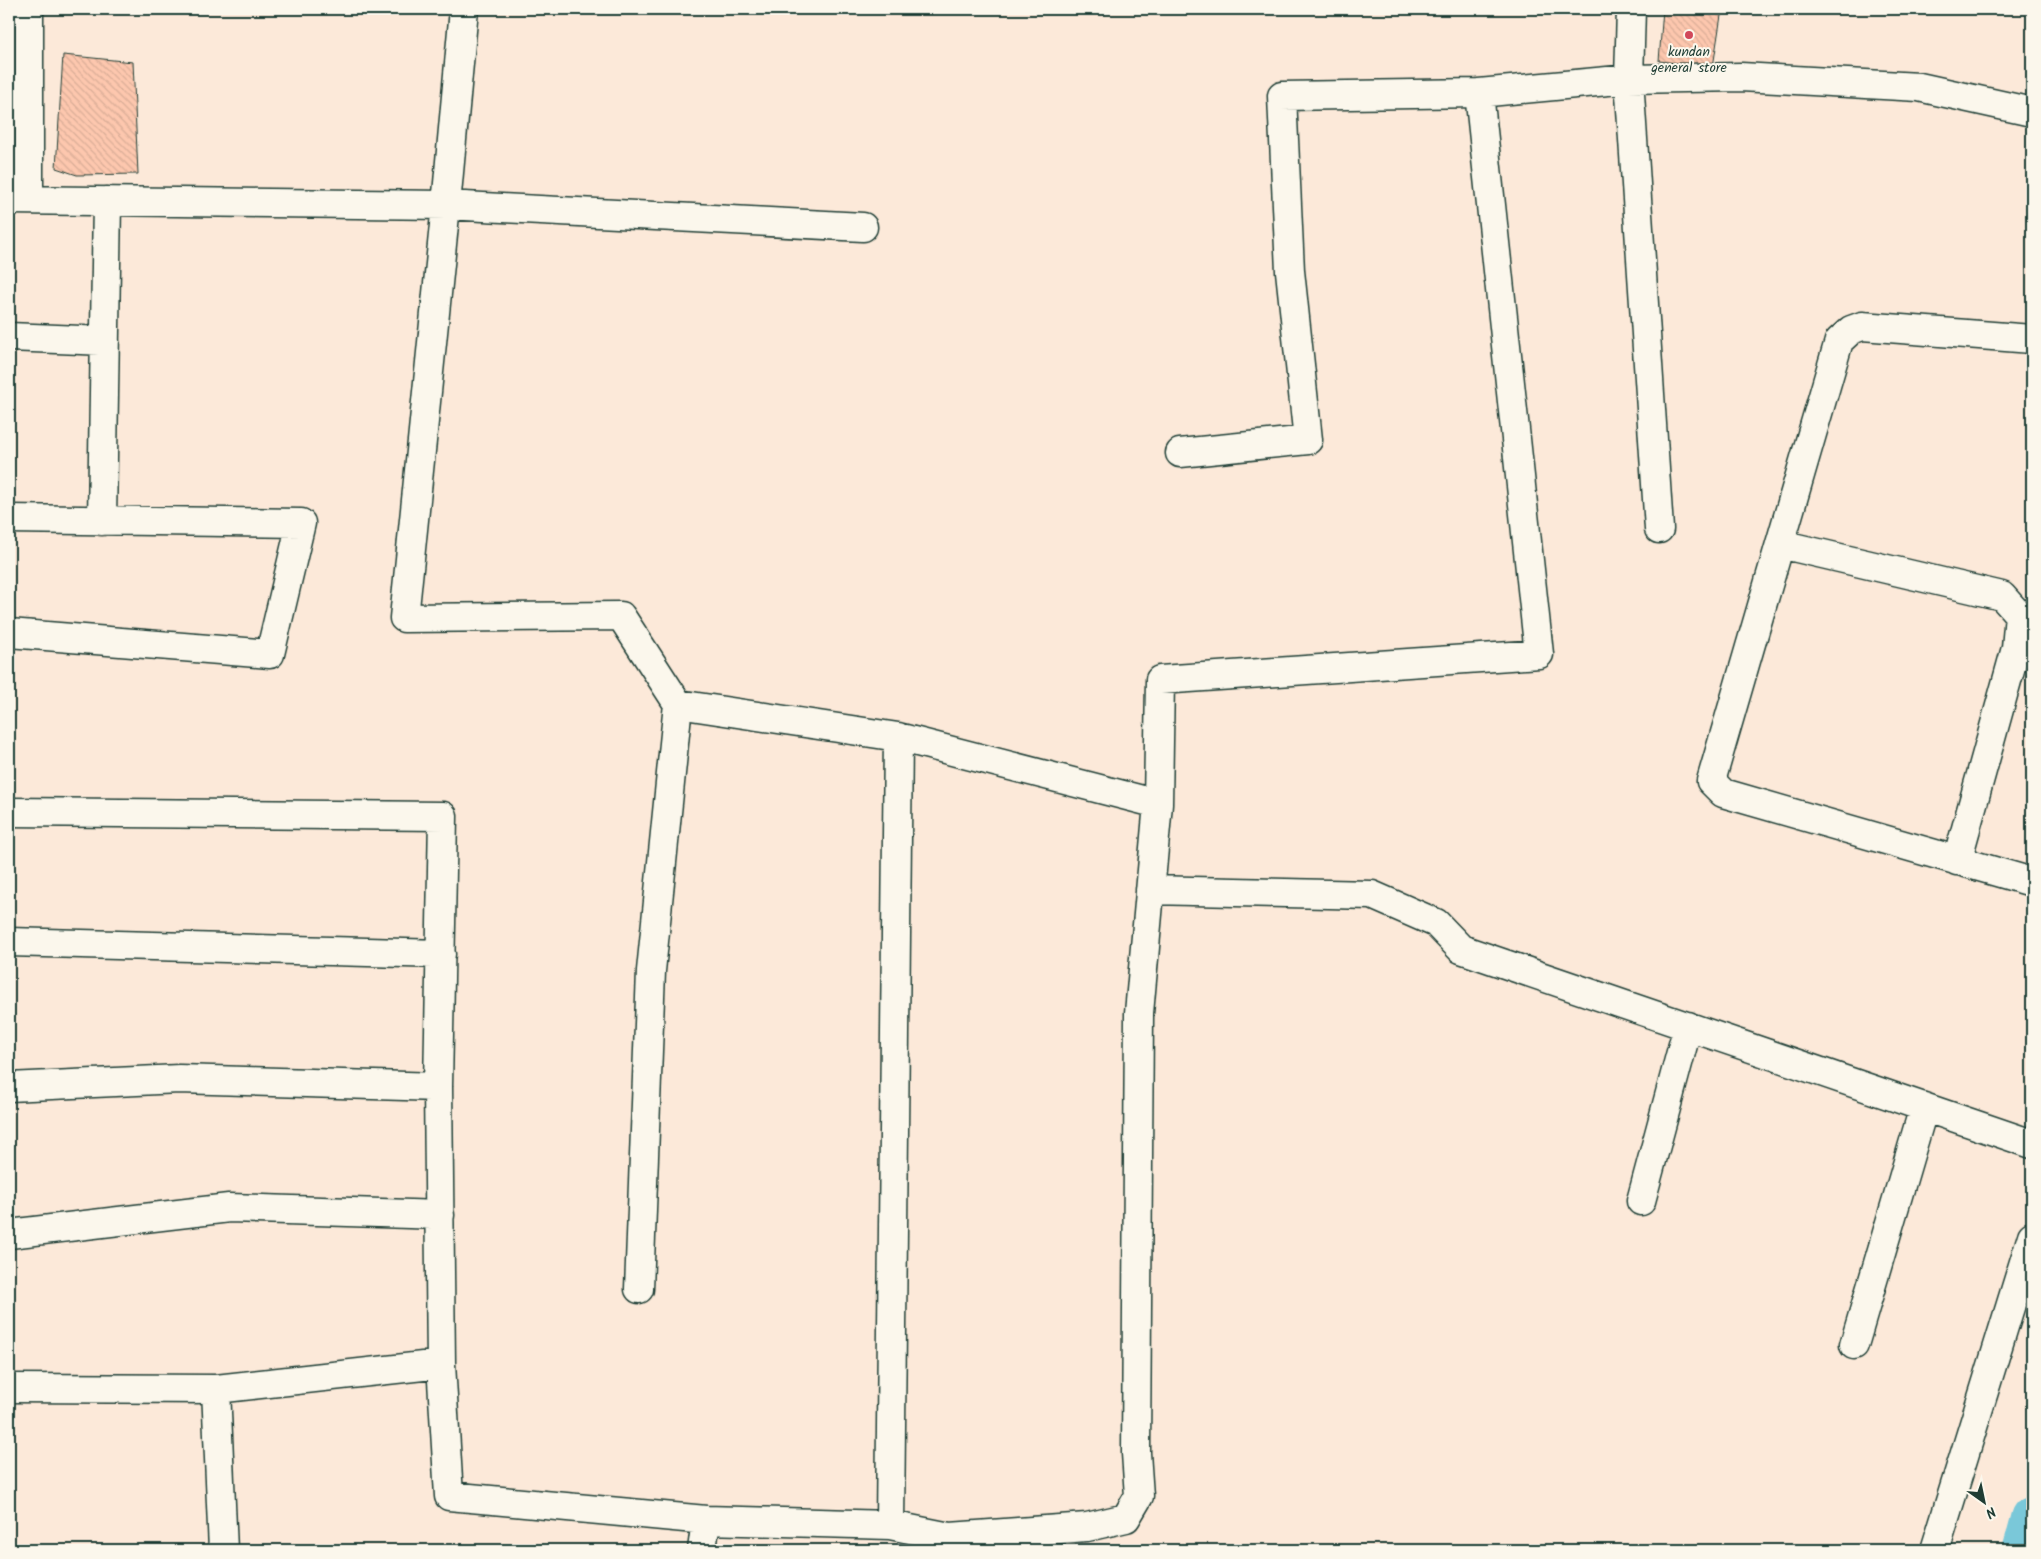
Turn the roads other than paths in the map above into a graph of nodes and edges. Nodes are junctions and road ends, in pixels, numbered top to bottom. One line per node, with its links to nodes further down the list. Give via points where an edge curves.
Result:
1 (30, 9): 7 (street)
2 (464, 9): 9 (street)
3 (1630, 9): 4 (street)
4 (1629, 79): 5 (street); 6 (street, via 1740,76 1919,87); 17 (street)
5 (1479, 93): 14 (street, via 1282,96 1290,271 1308,440); 22 (street, via 1539,654 1160,680)
6 (2032, 112)
7 (19, 200): 8 (street)
8 (107, 201): 9 (street); 13 (street)
9 (446, 205): 10 (street); 20 (street, via 404,618 620,616)
10 (863, 227)
11 (9, 337): 13 (street)
12 (2032, 339): 18 (street, via 1862,326 1850,330 1839,341)
13 (104, 341): 16 (street)
14 (1180, 453)
15 (9, 519): 16 (street)
16 (102, 520): 19 (street, via 301,523 270,654)
17 (1659, 529)
18 (1780, 544): 24 (street, via 1712,782 1723,793); 24 (street, via 2002,596 2019,615 2016,648)
19 (9, 633)
20 (678, 704): 21 (street); 38 (street, via 652,971)
21 (898, 737): 22 (street); 44 (street)
22 (1158, 804): 26 (street)
23 (9, 812): 28 (street, via 443,816)
24 (1957, 861): 25 (street)
25 (2032, 882)
26 (1150, 890): 29 (street, via 1372,895 1436,923 1461,949); 45 (street, via 1139,1013 1136,1453 1139,1496 1126,1518)
27 (9, 942): 28 (street)
28 (441, 954): 31 (street)
29 (1688, 1026): 32 (street); 34 (street)
30 (9, 1087): 31 (street, via 178,1079)
31 (438, 1087): 35 (street)
32 (1924, 1107): 33 (street); 39 (street)
33 (2032, 1144)
34 (1641, 1201)
35 (440, 1215): 36 (street, via 229,1208); 40 (street)
36 (9, 1234)
37 (2032, 1236): 48 (street)
38 (639, 1289)
39 (1854, 1345)
40 (442, 1364): 42 (street); 43 (street, via 449,1496)
41 (9, 1388): 42 (street)
42 (216, 1389): 46 (street)
43 (706, 1520): 44 (street); 47 (street)
44 (890, 1525): 45 (street, via 950,1537)
45 (1028, 1541)
46 (222, 1550)
47 (702, 1550)
48 (1935, 1550)

